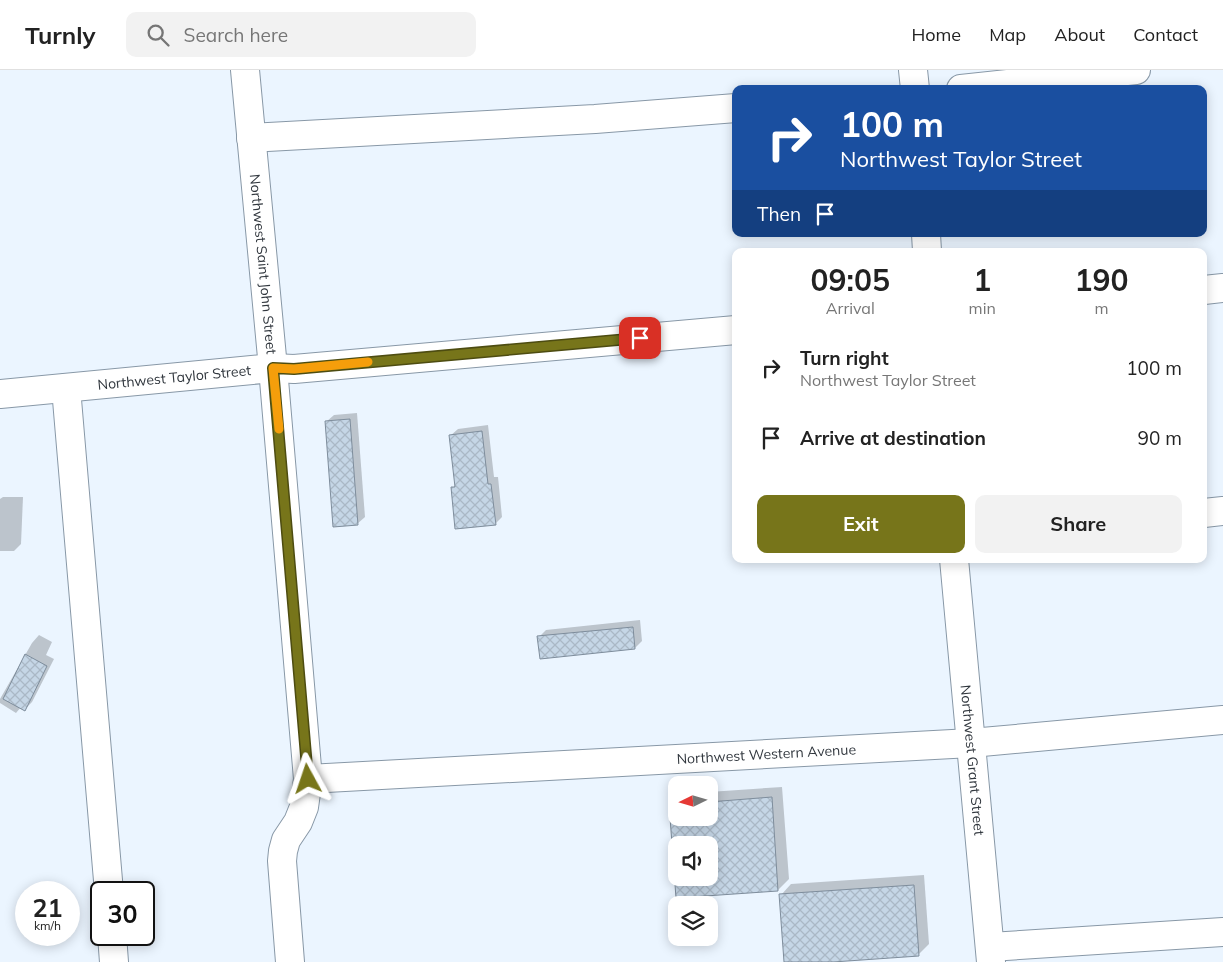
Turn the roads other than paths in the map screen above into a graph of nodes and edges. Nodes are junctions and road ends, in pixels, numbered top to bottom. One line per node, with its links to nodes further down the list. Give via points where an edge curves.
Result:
1 (245, 70): 7 (street, Northwest Saint John Street)
2 (913, 70): 4 (street)
3 (1136, 70): 5 (street)
4 (915, 85)
5 (998, 85)
6 (732, 108): 7 (street)
7 (251, 138): 11 (street, Northwest Saint John Street)
8 (1223, 288): 9 (street)
9 (1207, 290)
10 (732, 330): 11 (street, Northwest Taylor Street, via 294,369)
11 (273, 368): 12 (street, Northwest Taylor Street); 19 (street, Northwest Saint John Street)
12 (66, 388): 13 (street, Northwest Taylor Street); 20 (street)
13 (0, 394)
14 (1223, 511): 15 (street)
15 (1207, 513)
16 (954, 563): 18 (street, Northwest Grant Street)
17 (1223, 720): 18 (street, Northwest Western Avenue)
18 (971, 742): 19 (street, Northwest Western Avenue); 23 (street, Northwest Grant Street)
19 (308, 779): 25 (street, Northwest Saint John Street, via 304,807 283,851)
20 (108, 881)
21 (1223, 932): 23 (street)
22 (113, 946): 24 (street)
23 (991, 954)
24 (114, 962)
25 (290, 962)

